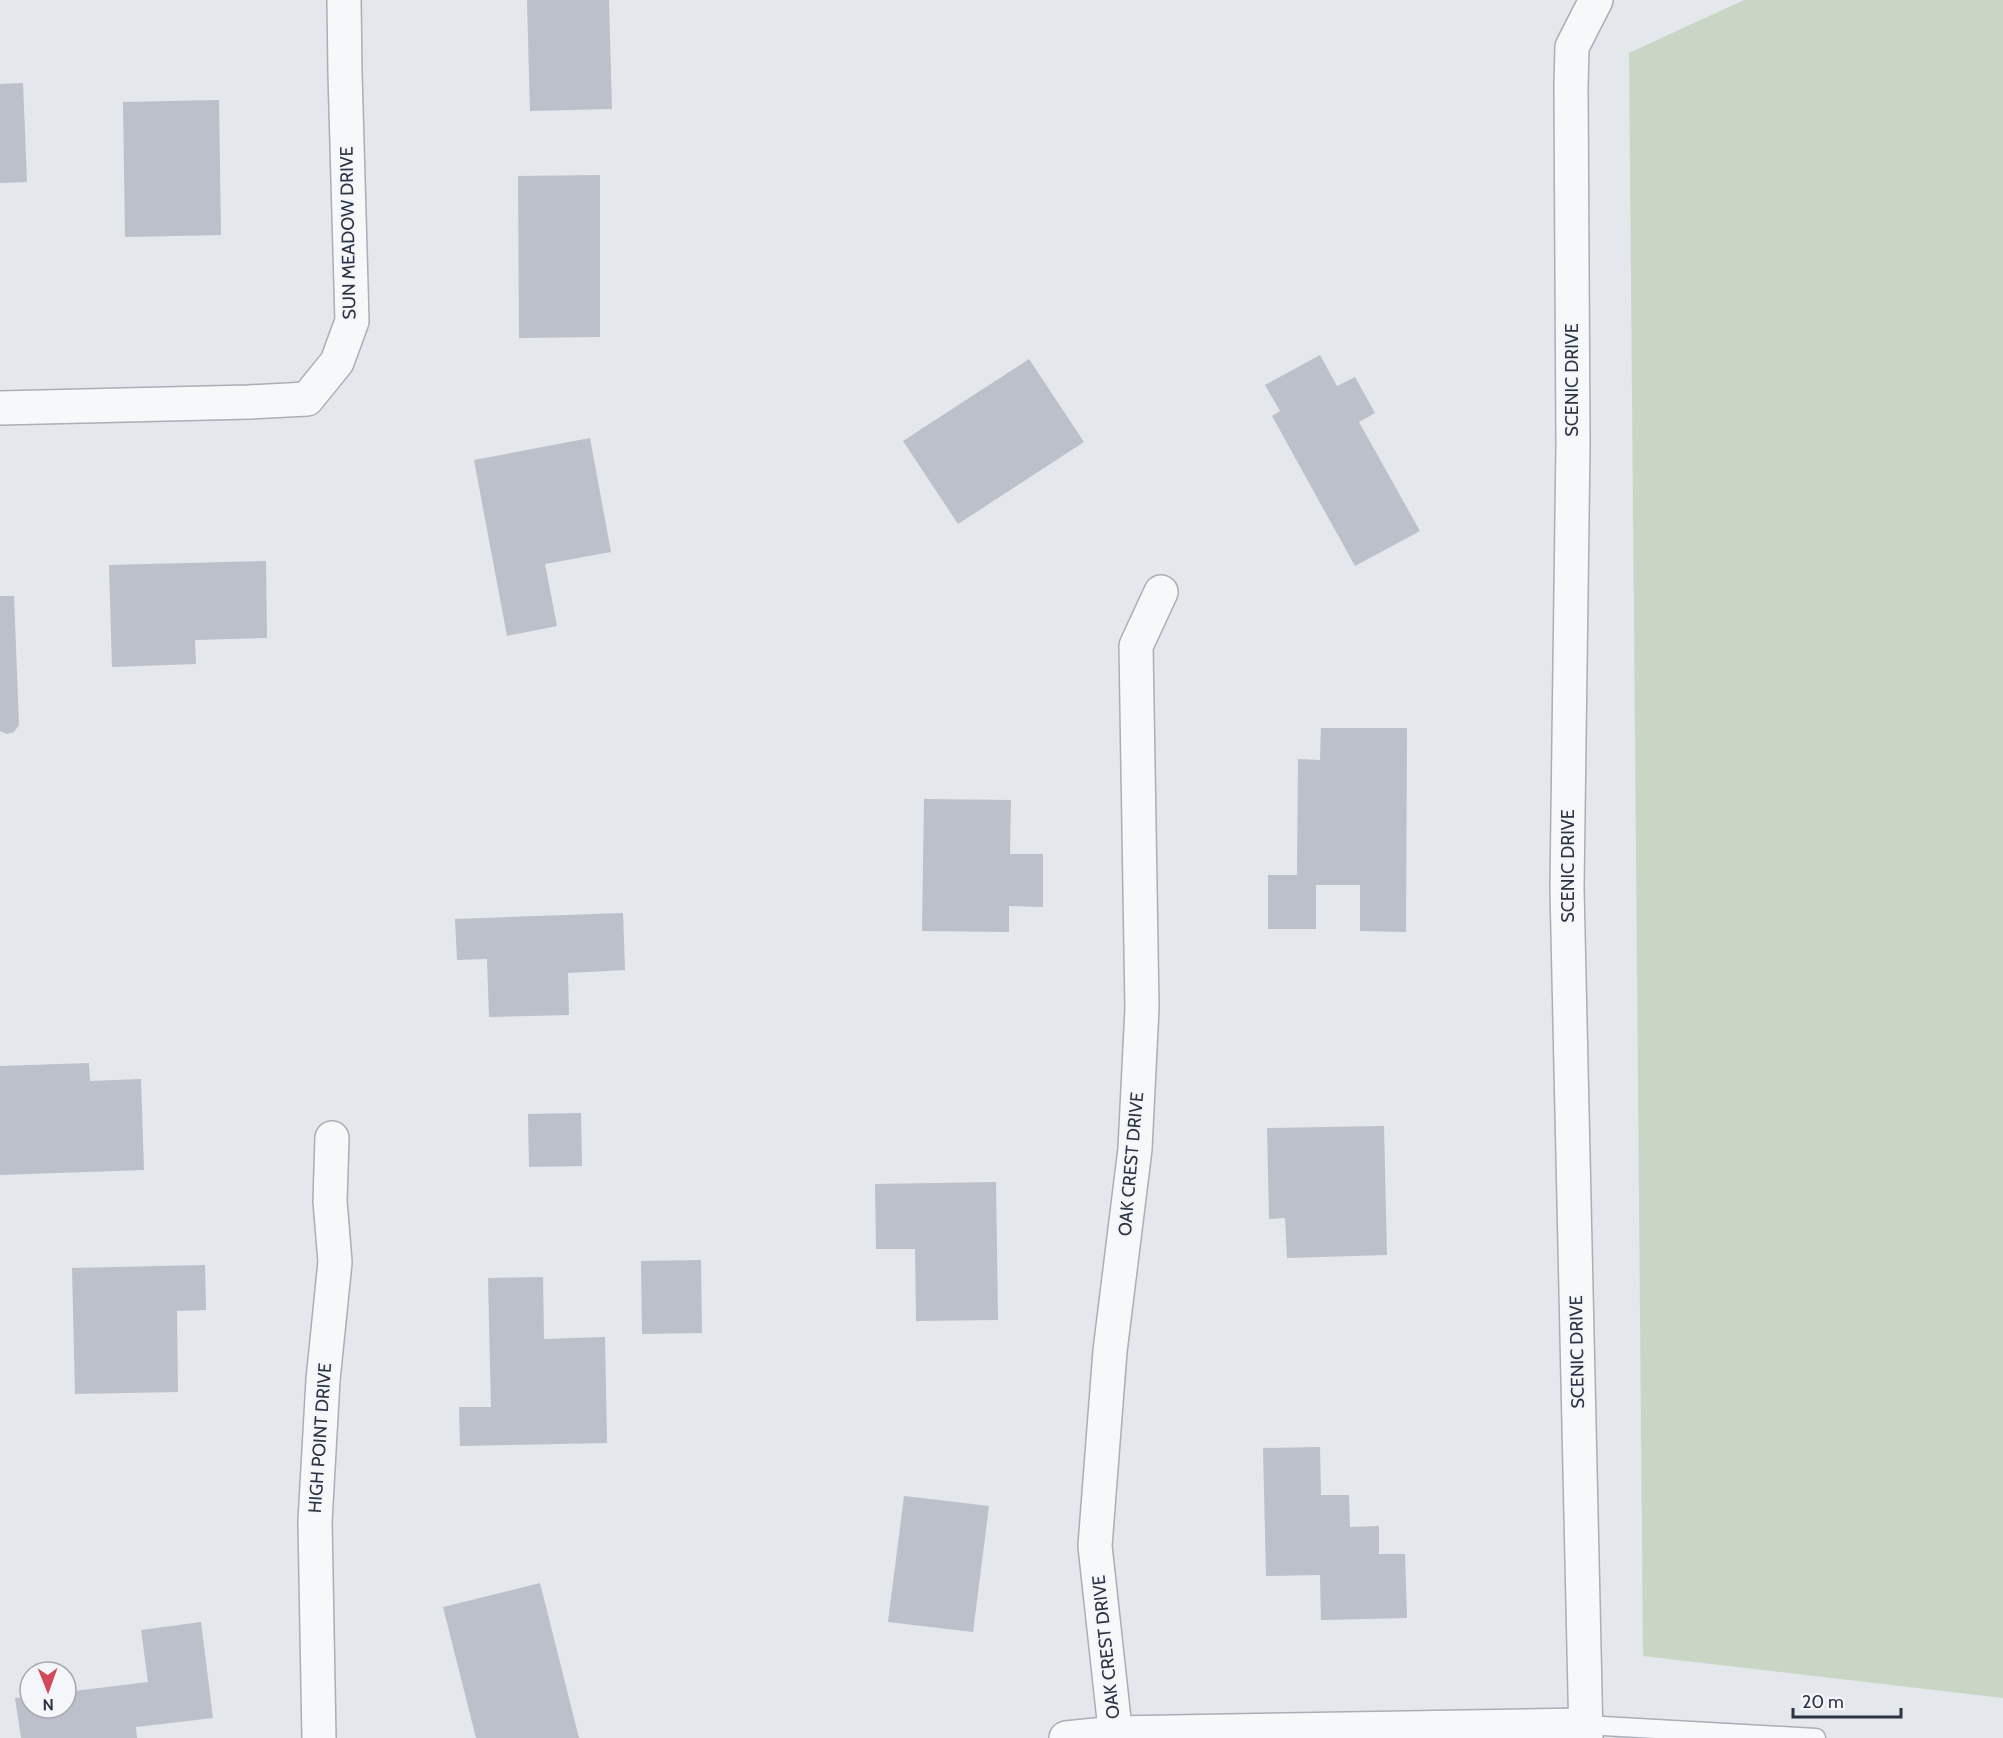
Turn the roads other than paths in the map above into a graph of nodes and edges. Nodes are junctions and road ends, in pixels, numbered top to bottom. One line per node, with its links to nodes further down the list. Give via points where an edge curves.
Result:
1 (344, 0): 3 (street, SUN MEADOW DRIVE, via 352,321 337,362 307,399)
2 (1596, 0): 6 (street, SCENIC DRIVE, via 1572,47 1571,86 1573,444 1567,888)
3 (0, 408)
4 (1161, 592): 7 (street, OAK CREST DRIVE, via 1136,646 1142,1008 1135,1149 1110,1352 1095,1546)
5 (332, 1138): 8 (street, HIGH POINT DRIVE, via 330,1201 335,1262 315,1521)
6 (1586, 1732): 7 (street); 10 (lane)
7 (1116, 1736): 9 (street)
8 (319, 1738)
9 (1066, 1738)
10 (1816, 1738)

